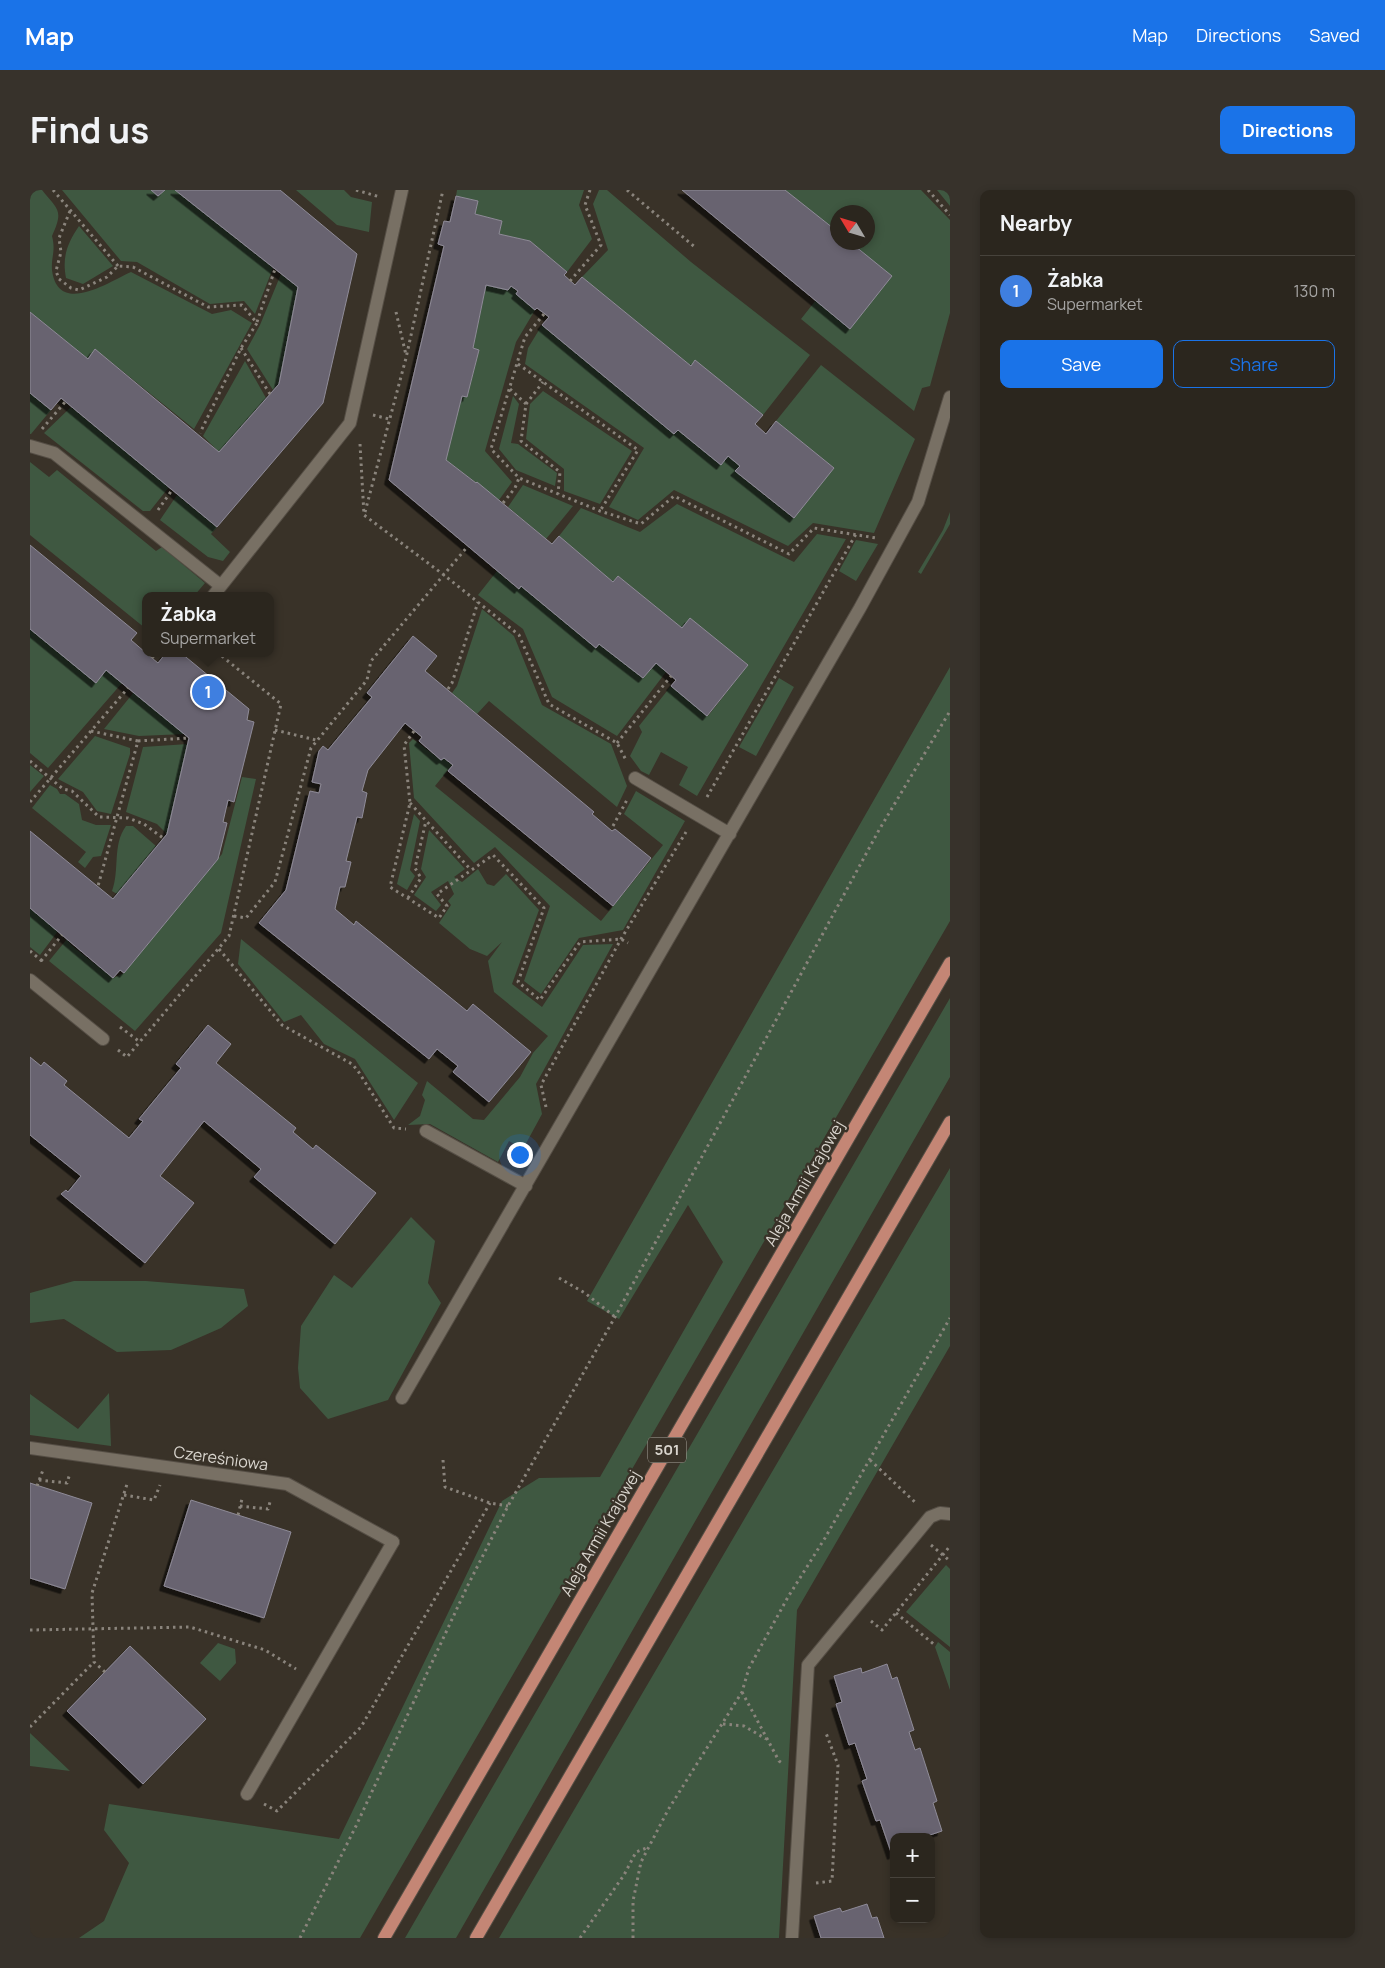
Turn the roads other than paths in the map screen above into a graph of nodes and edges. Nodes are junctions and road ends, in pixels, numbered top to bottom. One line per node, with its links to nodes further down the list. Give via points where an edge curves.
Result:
1 (402, 190): 4 (street, via 350,423)
2 (950, 397): 6 (street, via 918,502)
3 (33, 441): 4 (street, via 54,453)
4 (217, 591)
5 (637, 779): 6 (street)
6 (730, 834): 12 (street)
7 (950, 963): 17 (main road, Aleja Armii Krajowej / 501)
8 (30, 980): 9 (street)
9 (103, 1039)
10 (950, 1122): 18 (main road)
11 (426, 1131): 12 (street)
12 (526, 1186): 13 (street)
13 (402, 1398)
14 (30, 1448): 16 (street, Czereśniowa, via 287,1484 393,1542)
15 (950, 1514): 19 (street, via 930,1517 808,1665)
16 (247, 1794)
17 (384, 1938)
18 (476, 1938)
19 (792, 1938)

